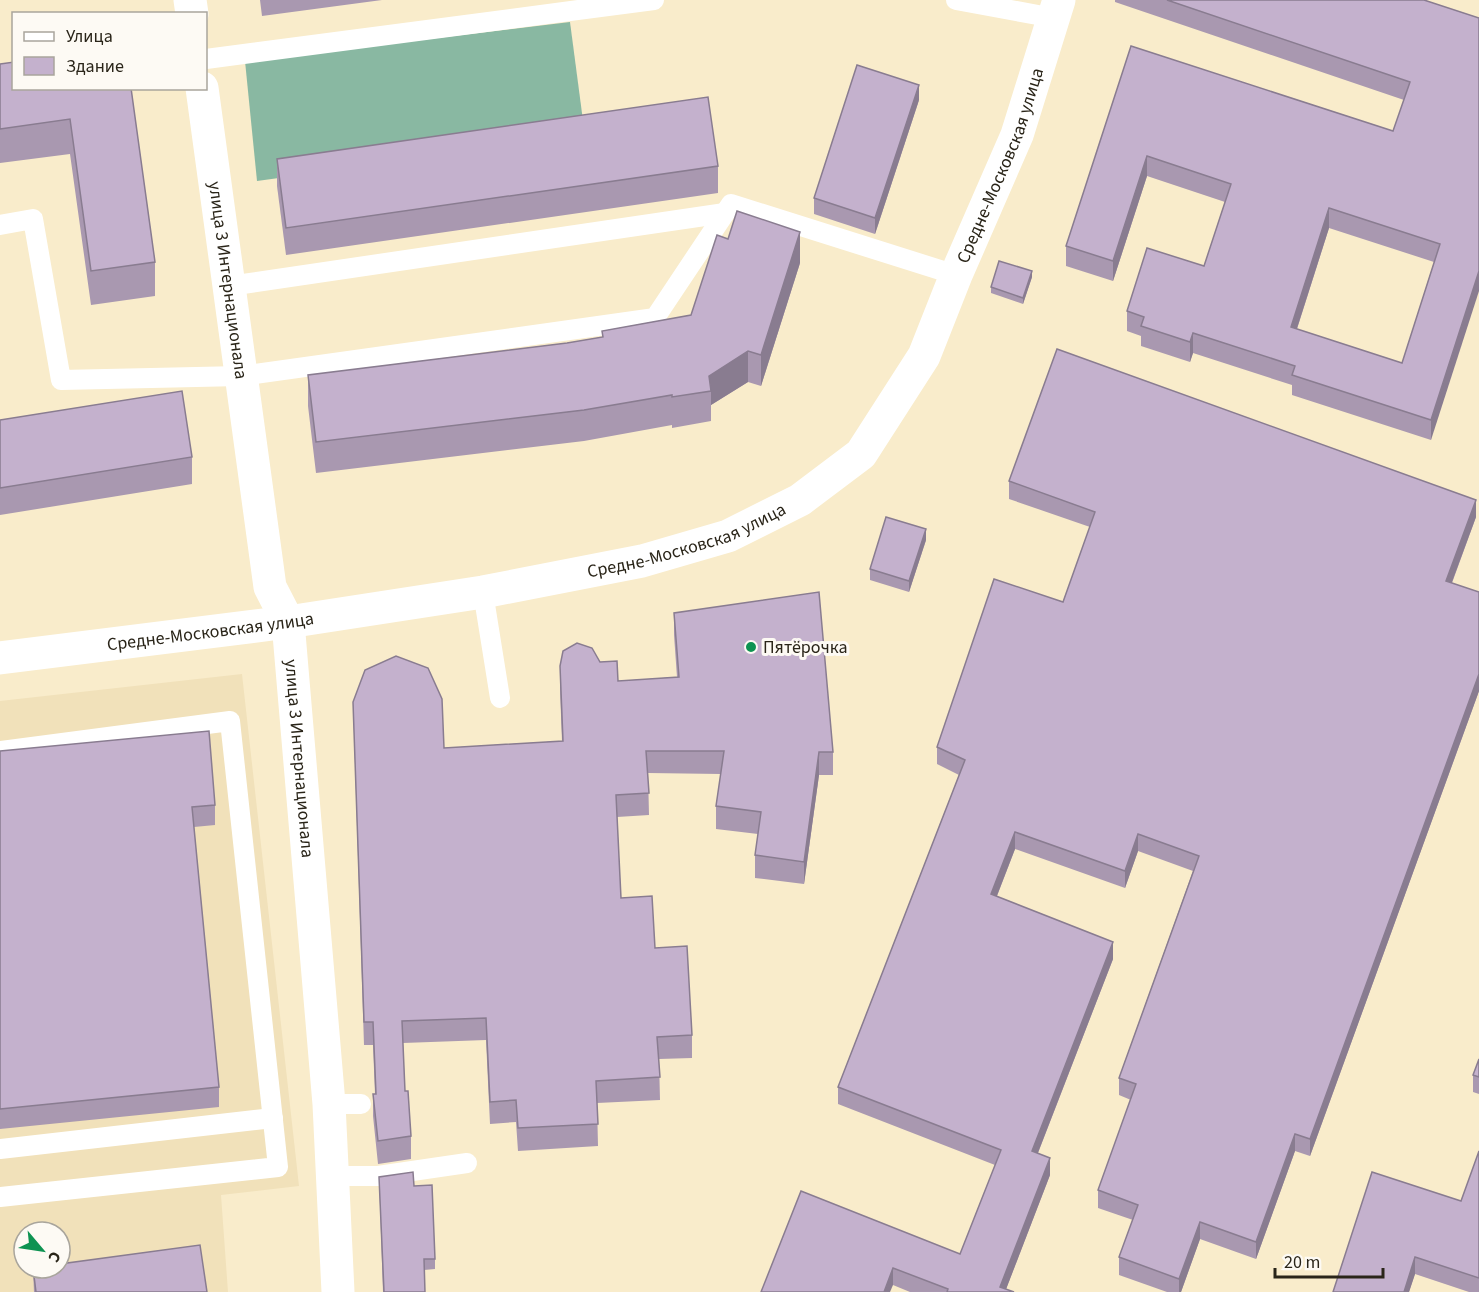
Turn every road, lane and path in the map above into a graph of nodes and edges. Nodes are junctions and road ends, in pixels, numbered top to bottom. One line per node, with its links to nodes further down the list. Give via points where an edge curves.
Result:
1 (654, 0): 4 (lane)
2 (957, 0): 3 (lane)
3 (1056, 9): 8 (street, Средне-Московская улица, via 1017,135)
4 (207, 59)
5 (202, 90): 9 (street, улица 3 Интернационала)
6 (725, 213): 8 (lane, via 731,204); 9 (lane); 10 (lane, via 656,318)
7 (0, 225): 10 (lane, via 33,219 61,380)
8 (956, 275): 11 (street, Средне-Московская улица, via 924,356 861,454 801,500 728,536 642,561)
9 (229, 286): 10 (street, улица 3 Интернационала)
10 (242, 376): 12 (street, улица 3 Интернационала, via 270,587)
11 (483, 592): 12 (street, Средне-Московская улица); 14 (lane)
12 (288, 621): 13 (street, Средне-Московская улица); 16 (street, улица 3 Интернационала)
13 (0, 658)
14 (500, 698)
15 (0, 751): 18 (lane, via 230,721)
16 (329, 1104): 17 (lane); 21 (street, улица 3 Интернационала)
17 (361, 1104)
18 (273, 1118): 19 (lane); 22 (lane, via 278,1167)
19 (0, 1149)
20 (467, 1163): 21 (lane, via 378,1176)
21 (331, 1176): 23 (street, улица 3 Интернационала)
22 (0, 1197)
23 (338, 1292)

